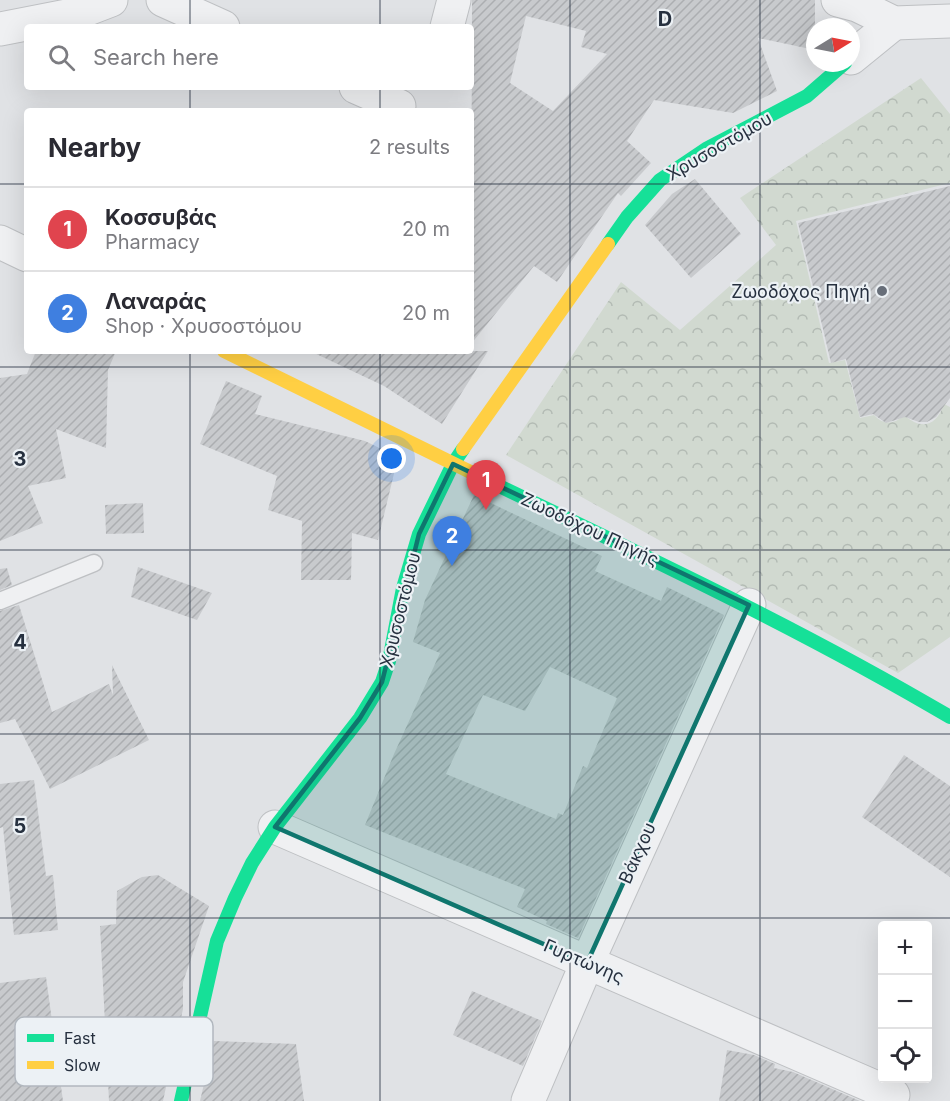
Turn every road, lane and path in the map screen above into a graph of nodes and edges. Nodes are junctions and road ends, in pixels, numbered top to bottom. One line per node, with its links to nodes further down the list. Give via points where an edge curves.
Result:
1 (111, 0): 8 (street, via 72,15)
2 (163, 0): 9 (street)
3 (454, 0): 10 (street)
4 (851, 2): 6 (street)
5 (950, 21): 6 (street)
6 (894, 23): 12 (street)
7 (24, 24): 11 (street)
8 (26, 24)
9 (216, 24)
10 (448, 24)
11 (0, 29)
12 (860, 51)
13 (835, 72): 19 (street, Χρυσοστόμου, via 807,96 706,149 660,180 627,217)
14 (367, 90): 15 (street)
15 (406, 101)
16 (0, 242): 17 (street)
17 (24, 254)
18 (231, 354): 19 (street, Ζωοδόχου Πηγής)
19 (453, 464): 22 (street, Ζωοδόχου Πηγής); 24 (street, Χρυσοστόμου, via 419,534 382,682 360,718)
20 (94, 563): 21 (lane)
21 (0, 601)
22 (749, 605): 23 (street, Ζωοδόχου Πηγής); 25 (street, Βάκχου)
23 (950, 717)
24 (275, 827): 25 (street, Γυρτώνης); 26 (street, Χρυσοστόμου, via 248,872 217,942)
25 (587, 963): 28 (street, Γυρτώνης); 30 (street, Βάκχου)
26 (200, 1017)
27 (184, 1086): 29 (street, Χρυσοστόμου)
28 (893, 1095)
29 (181, 1101)
30 (528, 1101)

